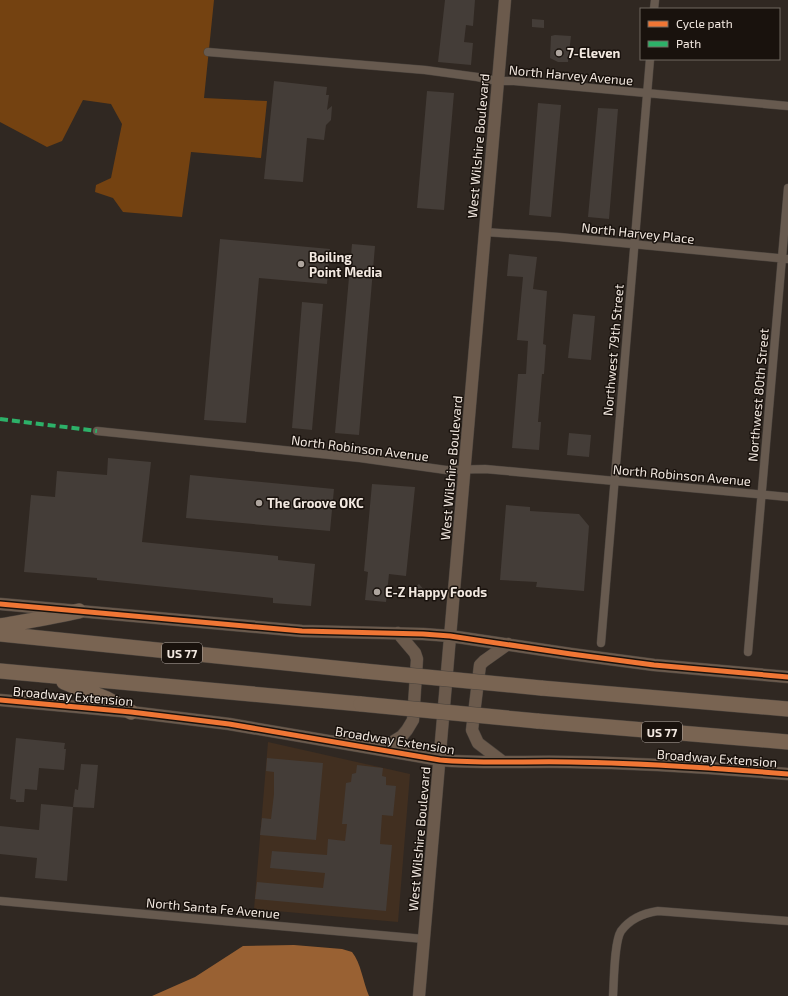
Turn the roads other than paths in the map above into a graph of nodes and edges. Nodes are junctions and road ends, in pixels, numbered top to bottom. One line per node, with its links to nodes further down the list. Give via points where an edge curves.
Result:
1 (505, 0): 4 (main road, West Wilshire Boulevard)
2 (208, 52): 4 (street, North Harvey Avenue, via 425,70)
3 (650, 60): 5 (street, Northwest 79th Street)
4 (498, 81): 5 (street, North Harvey Avenue); 8 (main road, West Wilshire Boulevard)
5 (647, 93): 6 (street, North Harvey Avenue); 9 (street, Northwest 79th Street)
6 (788, 106)
7 (788, 188): 10 (street, Northwest 80th Street)
8 (485, 232): 9 (street, North Harvey Place); 12 (main road, West Wilshire Boulevard)
9 (635, 245): 10 (street, North Harvey Place); 13 (street, Northwest 79th Street)
10 (785, 259): 14 (street, Northwest 80th Street)
11 (97, 431): 12 (street, North Robinson Avenue, via 360,458 446,470)
12 (465, 469): 13 (street, North Robinson Avenue); 21 (main road, West Wilshire Boulevard)
13 (614, 481): 14 (street, North Robinson Avenue); 22 (street, Northwest 79th Street)
14 (762, 495): 15 (street, North Robinson Avenue); 24 (street, Northwest 80th Street)
15 (788, 497)
16 (0, 604): 17 (main road)
17 (79, 611): 18 (highway); 19 (main road, via 302,631)
18 (0, 626)
19 (398, 633): 21 (main road); 32 (main road, via 417,659 413,720 402,736)
20 (0, 634): 29 (highway, US 77, bridge, via 364,672)
21 (450, 636): 23 (main road); 33 (main road, West Wilshire Boulevard)
22 (601, 643)
23 (508, 644): 27 (main road, via 654,665); 34 (main road, via 480,665 472,730 478,743)
24 (748, 652)
25 (0, 671): 26 (highway, Broadway Extension / US 77)
26 (48, 676): 30 (highway); 31 (highway, Broadway Extension / US 77, bridge)
27 (788, 677)
28 (0, 700): 30 (main road, Broadway Extension)
29 (788, 709)
30 (131, 712): 32 (main road, Broadway Extension, via 228,724)
31 (788, 742)
32 (381, 749): 33 (main road, Broadway Extension)
33 (440, 760): 34 (main road, Broadway Extension); 38 (main road, West Wilshire Boulevard)
34 (502, 762): 35 (main road, Broadway Extension, via 628,763)
35 (788, 774)
36 (0, 900): 38 (street, North Santa Fe Avenue)
37 (788, 922): 40 (street, via 658,911 646,913 633,920 621,932 616,954)
38 (424, 939): 39 (main road, West Wilshire Boulevard)
39 (419, 996)
40 (613, 996)

